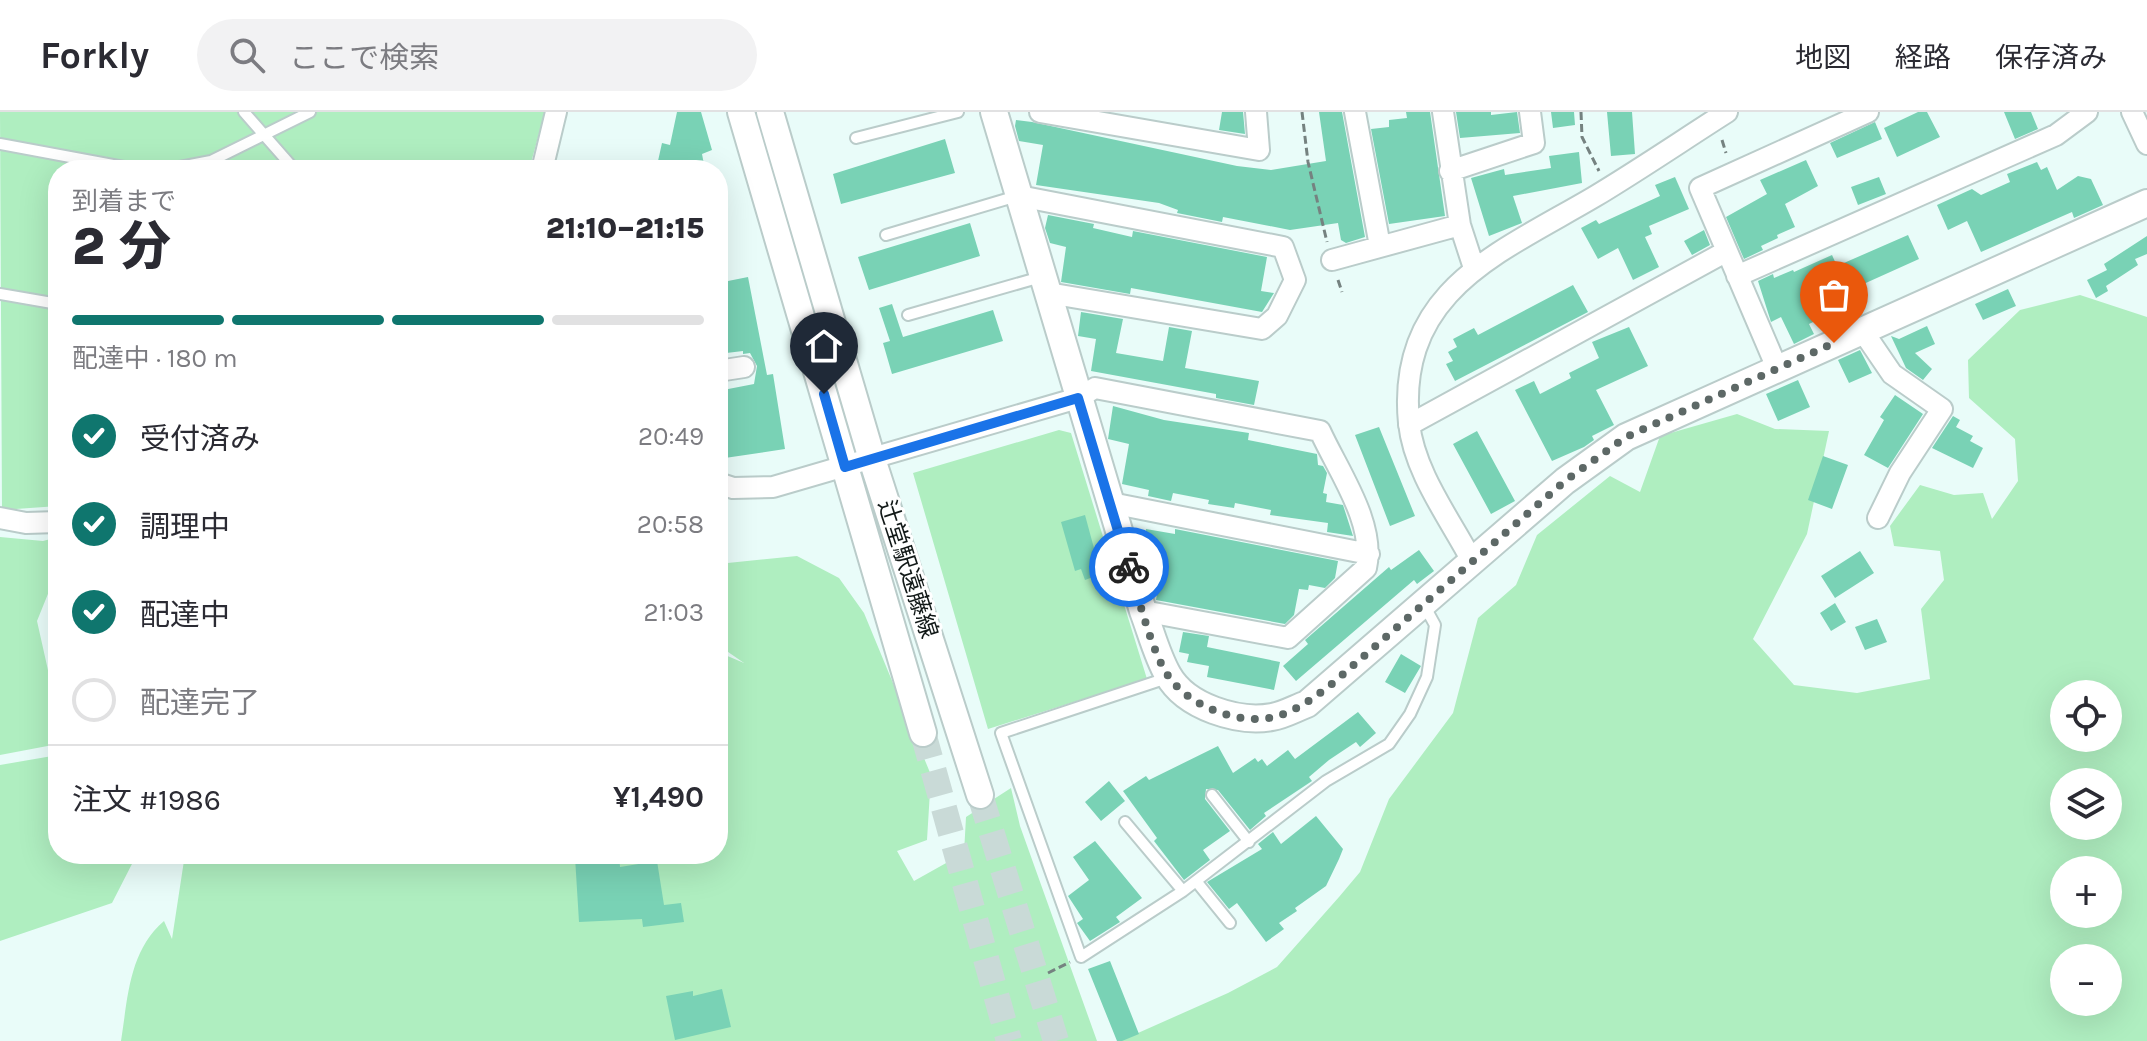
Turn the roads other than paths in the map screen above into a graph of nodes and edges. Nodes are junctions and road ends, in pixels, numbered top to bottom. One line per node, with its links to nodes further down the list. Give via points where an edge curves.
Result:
1 (244, 112): 18 (lane)
2 (310, 112): 18 (lane)
3 (556, 112): 25 (street)
4 (741, 112): 47 (street, 辻堂駅遠藤線)
5 (770, 112): 46 (street, 辻堂駅遠藤線)
6 (958, 112): 19 (lane)
7 (994, 112): 27 (street)
8 (1040, 112): 9 (street, via 1259,150)
9 (1256, 112)
10 (1355, 112): 31 (street)
11 (1443, 112): 26 (street)
12 (1530, 112): 26 (street, via 1534,143)
13 (1868, 112): 32 (street, via 1700,188)
14 (2087, 112): 17 (street)
15 (2132, 112): 21 (street)
16 (1720, 117): 34 (street)
17 (2066, 119): 35 (street, via 2056,135)
18 (265, 136): 23 (lane); 24 (lane)
19 (856, 138)
20 (0, 144): 22 (lane)
21 (2147, 144)
22 (86, 160)
23 (213, 160)
24 (286, 160)
25 (544, 160)
26 (1450, 171): 29 (street)
27 (1019, 196): 30 (lane); 36 (street); 36 (street, via 1283,247 1295,280 1277,316 1262,329)
28 (2147, 203): 40 (street)
29 (1460, 225): 31 (street); 34 (street)
30 (886, 235)
31 (1380, 246): 33 (street)
32 (1727, 251): 35 (street); 45 (street)
33 (1332, 260)
34 (1474, 268): 45 (street, via 1454,285 1424,327 1410,372)
35 (1737, 276): 42 (street)
36 (1045, 285): 39 (lane); 44 (street)
37 (0, 294): 38 (lane)
38 (48, 302)
39 (908, 315)
40 (1862, 330): 42 (street); 51 (street, via 1892,374 1942,409)
41 (744, 367): 43 (street)
42 (1777, 368): 54 (street, via 1626,437)
43 (728, 369)
44 (1078, 398): 46 (street); 49 (street); 53 (street, via 1095,388 1320,431 1367,533)
45 (1409, 425): 54 (street, via 1421,464)
46 (872, 459): 47 (street); 59 (street, 辻堂駅遠藤線)
47 (845, 467): 48 (street, via 773,487); 58 (street, 辻堂駅遠藤線)
48 (728, 486)
49 (1111, 503): 53 (street); 56 (street)
50 (0, 518): 52 (street)
51 (1878, 518)
52 (48, 522)
53 (1369, 554): 56 (street, via 1366,568 1288,638)
54 (1472, 561): 55 (street)
55 (1424, 603): 57 (street, via 1307,704 1274,717 1224,714 1196,701); 62 (lane, via 1435,625 1427,677 1389,744 1326,781)
56 (1143, 611): 57 (street)
57 (1169, 677): 64 (lane, via 1001,733 1081,957)
58 (923, 733)
59 (980, 795)
60 (1212, 795): 62 (lane)
61 (1125, 822): 64 (lane)
62 (1249, 842): 63 (lane)
63 (1196, 881): 64 (lane); 65 (lane)
64 (1183, 891)
65 (1230, 923)

